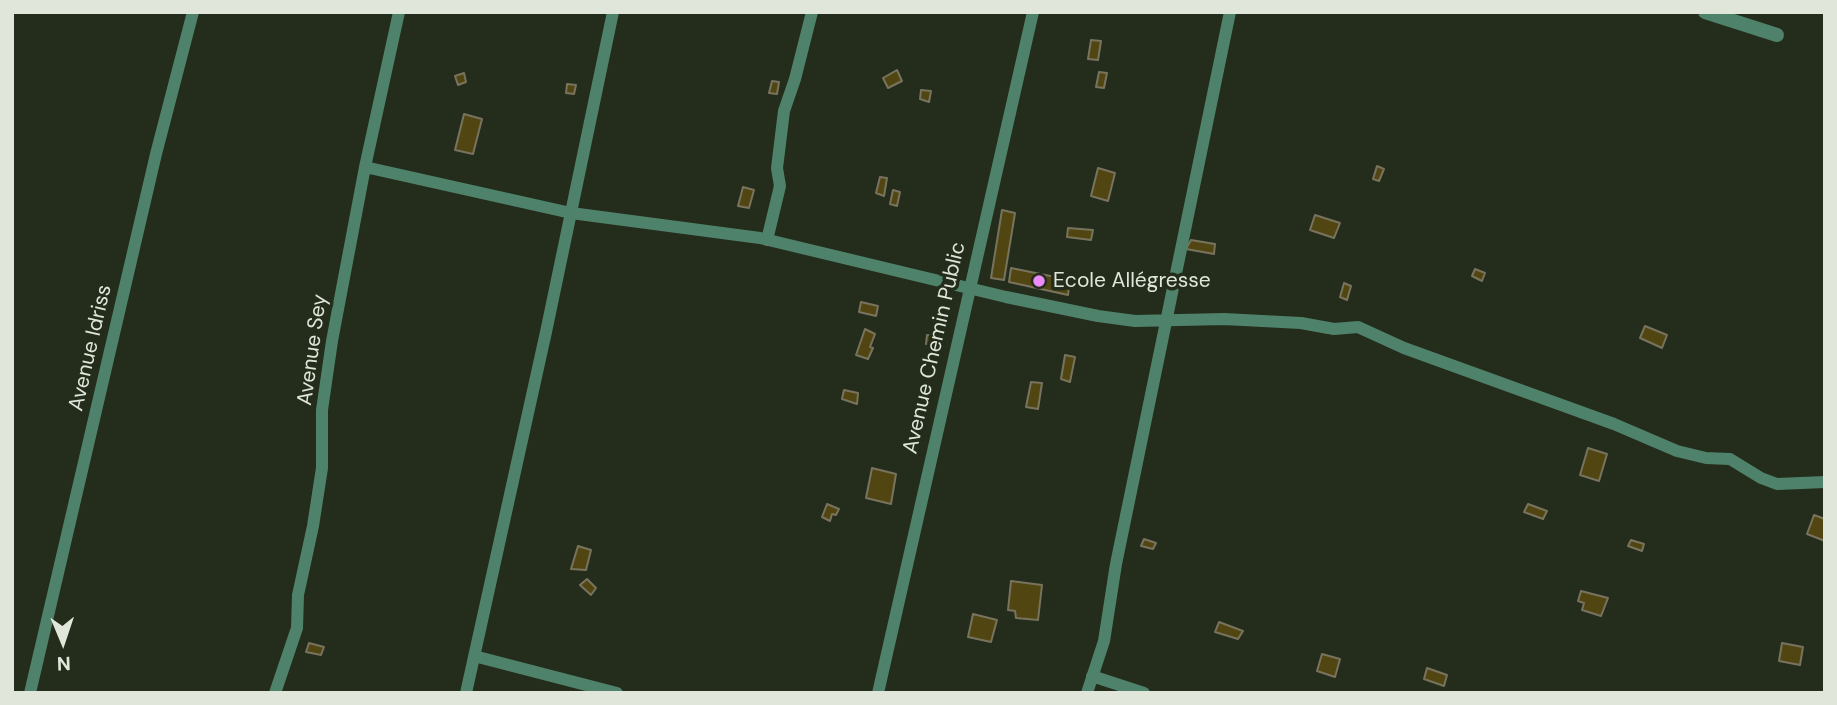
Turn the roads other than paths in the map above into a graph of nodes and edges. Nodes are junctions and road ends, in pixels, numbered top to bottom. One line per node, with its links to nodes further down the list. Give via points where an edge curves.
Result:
1 (193, 12): 17 (street, Avenue Idriss)
2 (399, 12): 9 (street, Avenue Sey)
3 (613, 12): 10 (street)
4 (812, 12): 11 (street, via 784,111 777,168 780,186)
5 (1033, 12): 12 (street, Avenue Chemin Public)
6 (1230, 12): 13 (street)
7 (1705, 12): 8 (street)
8 (1777, 35)
9 (365, 167): 10 (street); 18 (street, Avenue Sey, via 332,341 323,410 322,468 298,596 297,628)
10 (570, 213): 11 (street); 15 (street)
11 (768, 240): 12 (street)
12 (969, 287): 13 (street, via 1098,316); 21 (street, Avenue Chemin Public)
13 (1165, 321): 14 (street, via 1224,319 1359,327 1677,451 1730,459 1777,484); 16 (street, via 1104,641)
14 (1825, 482)
15 (474, 656): 19 (street); 20 (street)
16 (1092, 676): 22 (street); 23 (street)
17 (30, 693)
18 (275, 693)
19 (466, 693)
20 (617, 693)
21 (878, 693)
22 (1087, 693)
23 (1144, 693)

